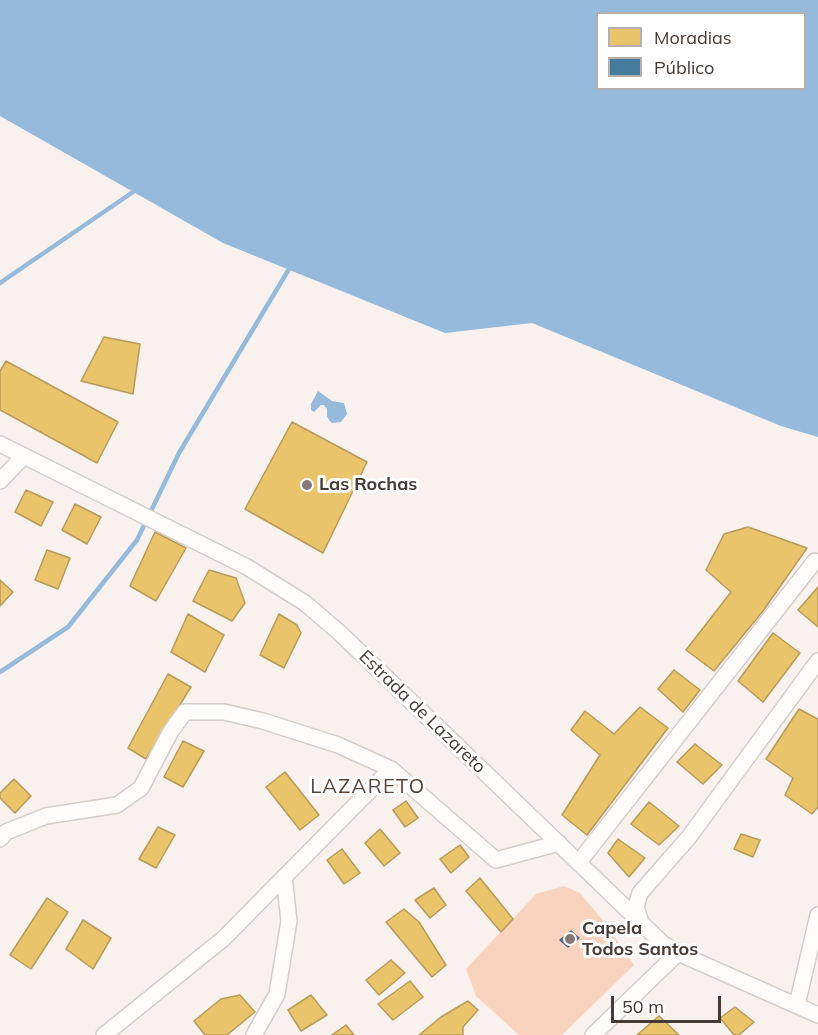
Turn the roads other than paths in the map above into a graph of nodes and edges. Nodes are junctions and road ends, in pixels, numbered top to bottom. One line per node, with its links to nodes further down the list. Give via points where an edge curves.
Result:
1 (0, 444): 2 (street, Estrada de Lazareto)
2 (24, 456): 3 (street); 8 (street, Estrada de Lazareto, via 247,567 304,603)
3 (0, 482)
4 (818, 562): 9 (street)
5 (818, 661): 12 (street, via 689,837 640,893 636,907)
6 (390, 769): 7 (street, via 338,745 263,721 224,711 185,711 141,788 117,806 46,816 6,832); 8 (street, via 496,860); 10 (street)
7 (0, 839)
8 (559, 843): 9 (street, Estrada de Lazareto)
9 (579, 862): 12 (street, Estrada de Lazareto)
10 (284, 877): 16 (street, via 223,939); 17 (street, via 289,921 277,994)
11 (818, 915): 14 (street)
12 (641, 923): 13 (street, Estrada de Lazareto)
13 (678, 952): 14 (street, Estrada de Lazareto); 18 (street)
14 (797, 1005): 15 (street, Estrada de Lazareto)
15 (818, 1015)
16 (104, 1035)
17 (254, 1035)
18 (593, 1035)

